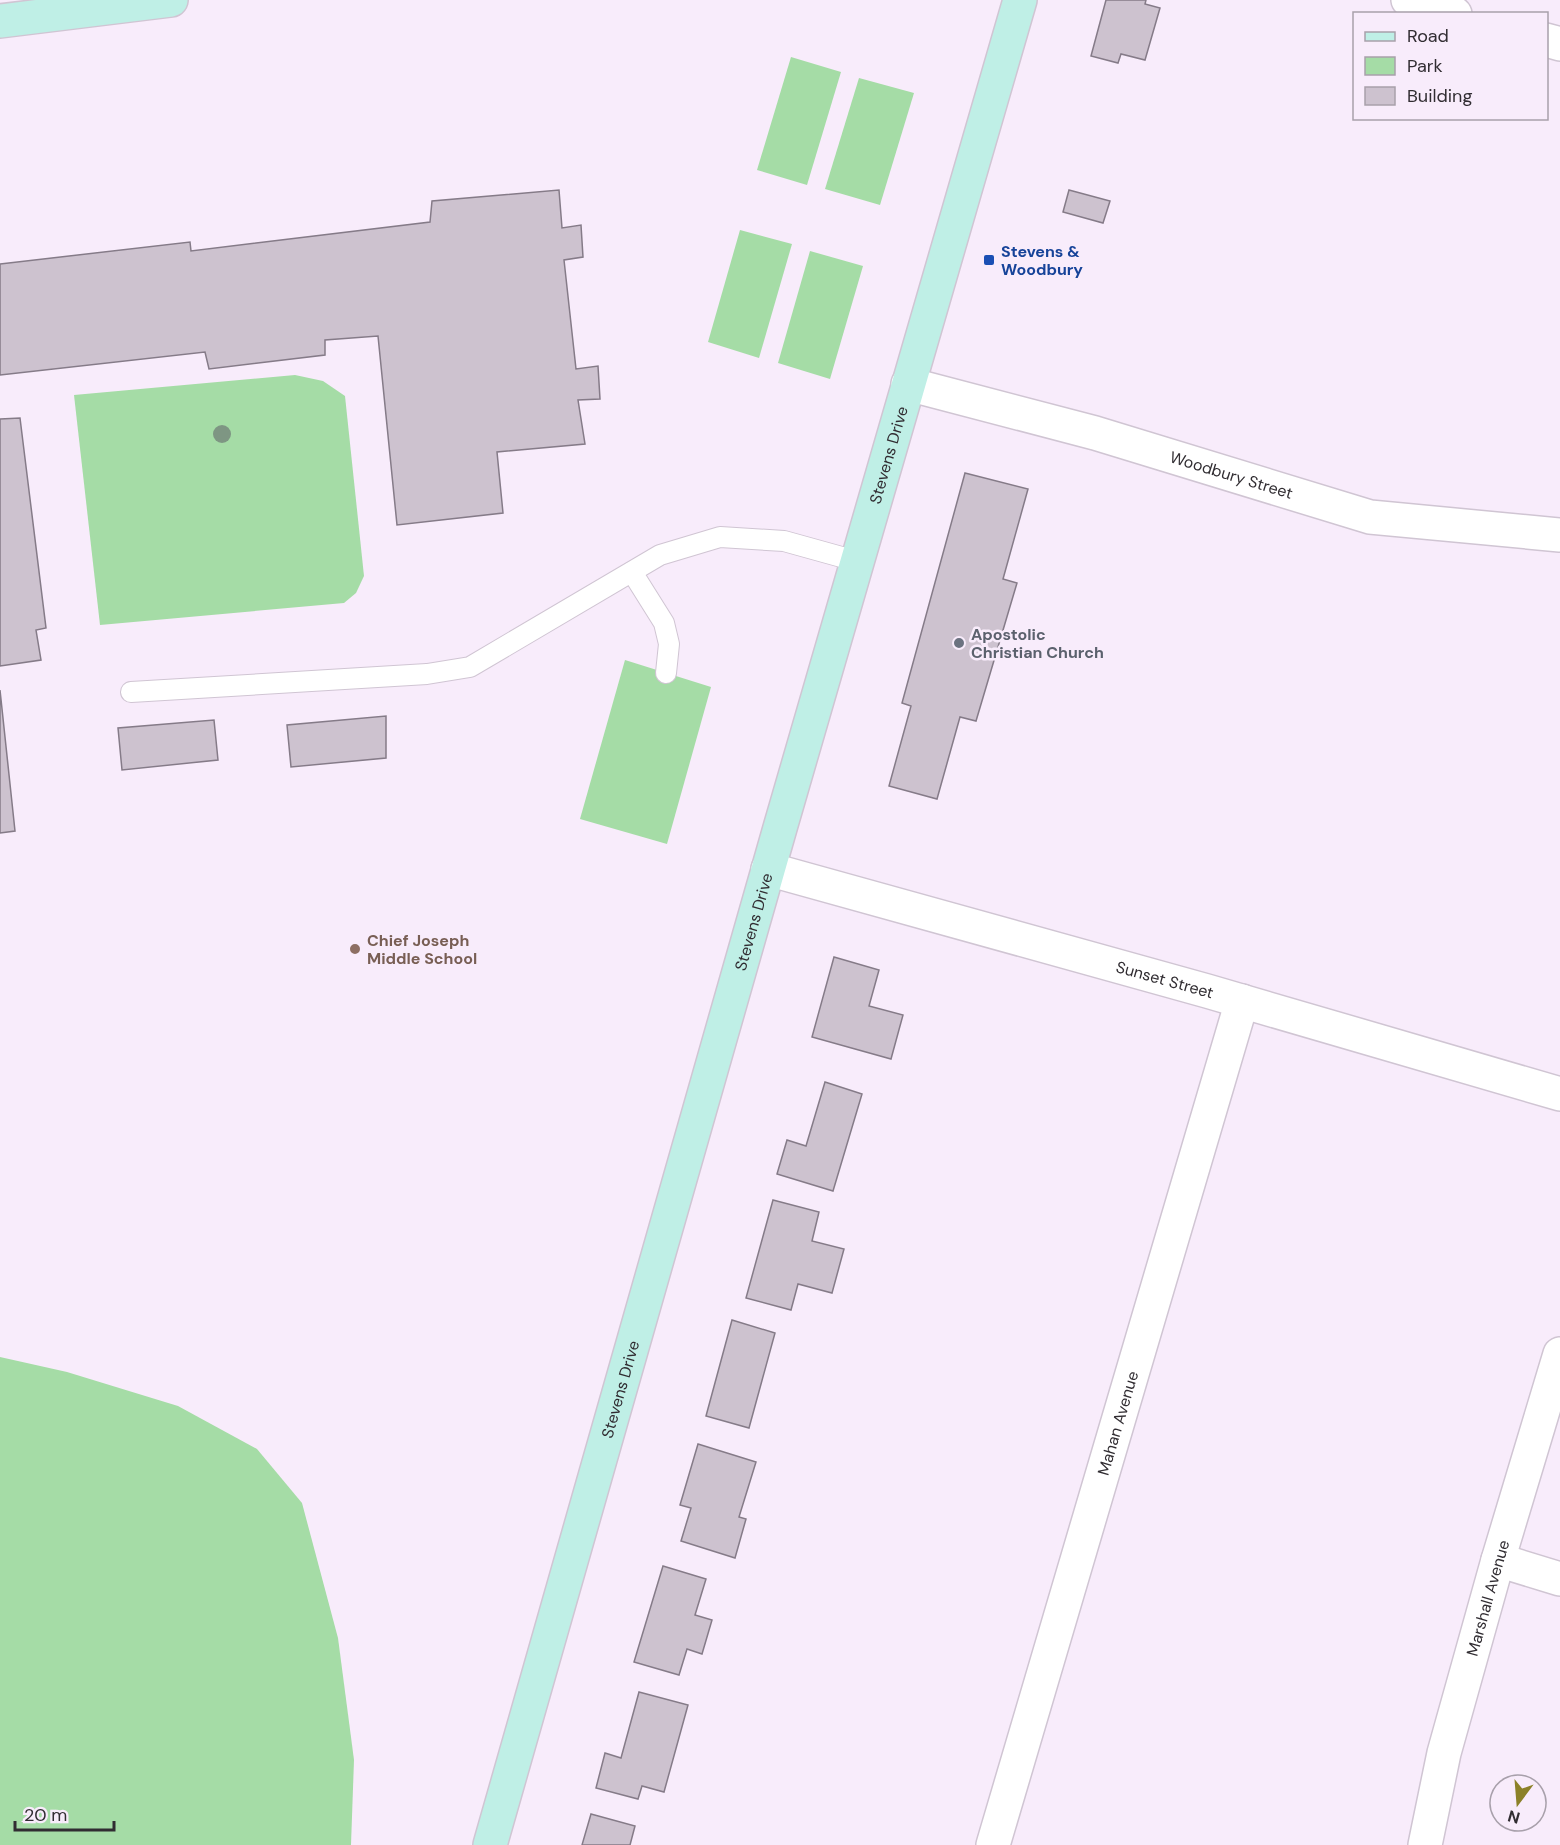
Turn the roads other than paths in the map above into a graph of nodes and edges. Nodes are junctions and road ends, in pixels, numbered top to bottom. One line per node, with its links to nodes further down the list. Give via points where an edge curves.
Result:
1 (171, 0): 5 (street)
2 (1020, 0): 6 (street, Stevens Drive)
3 (1408, 0): 4 (street)
4 (1448, 12)
5 (0, 21)
6 (908, 384): 7 (street, Woodbury Street, via 1095,433 1370,517); 8 (street, Stevens Drive)
7 (1560, 535)
8 (856, 561): 9 (lane, via 784,542 720,537 660,555); 12 (street, Stevens Drive)
9 (632, 572): 10 (lane, via 664,623 669,644); 11 (lane, via 470,667 428,674)
10 (666, 673)
11 (131, 692)
12 (768, 869): 13 (street, Sunset Street); 18 (street, Stevens Drive)
13 (1242, 1001): 14 (street, Sunset Street); 19 (street, Mahan Avenue)
14 (1560, 1094)
15 (1560, 1354): 16 (street, Marshall Avenue)
16 (1498, 1560): 17 (street); 20 (street, Marshall Avenue, via 1444,1752)
17 (1560, 1579)
18 (490, 1845)
19 (993, 1845)
20 (1425, 1845)

